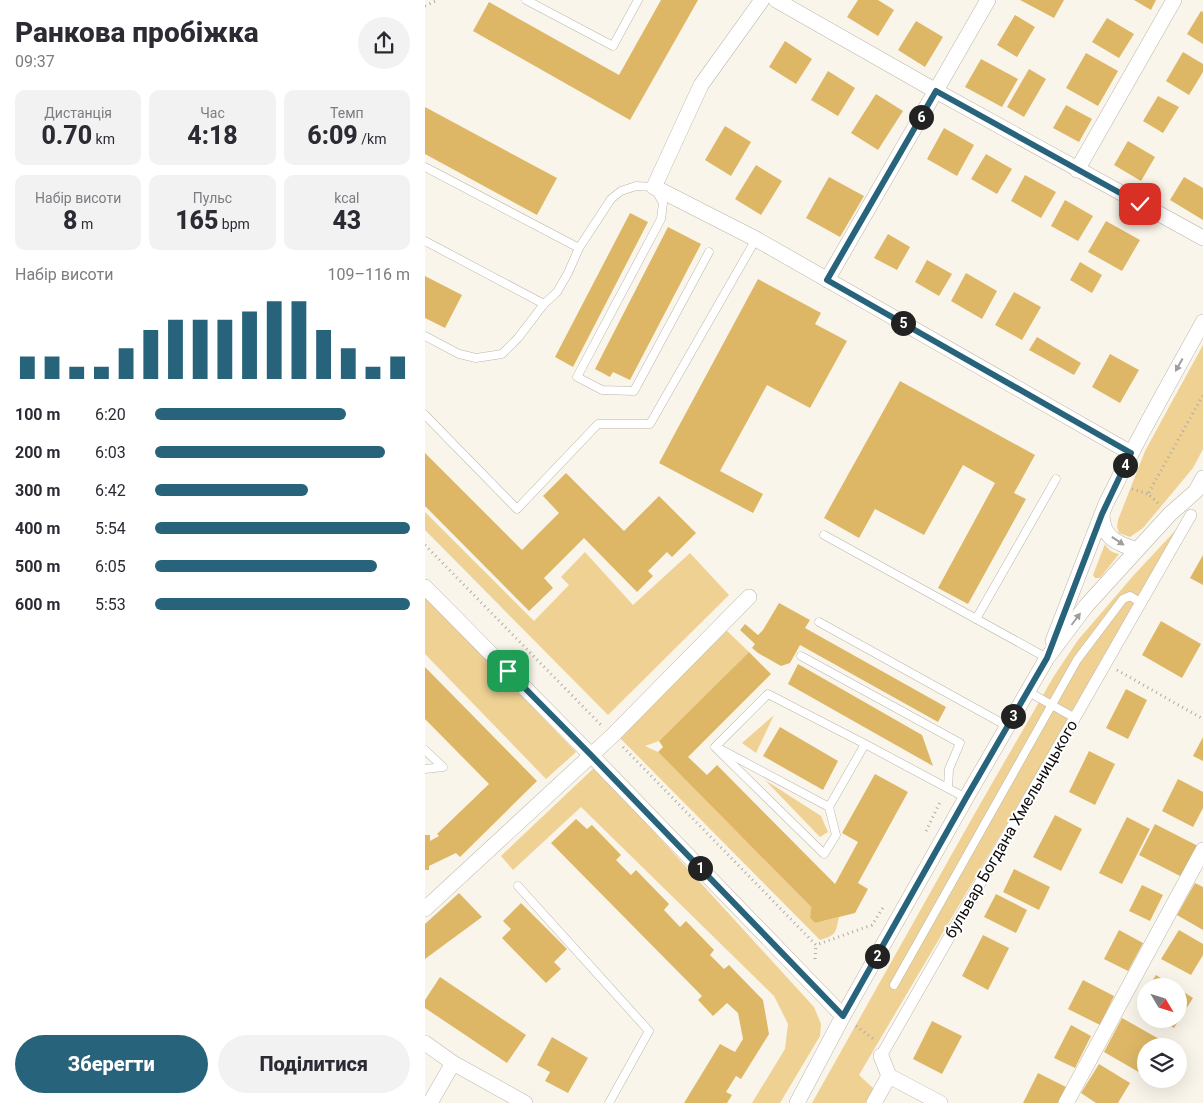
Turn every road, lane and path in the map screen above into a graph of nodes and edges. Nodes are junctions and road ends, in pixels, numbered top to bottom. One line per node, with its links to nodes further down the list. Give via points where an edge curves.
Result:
1 (438, 0): 8 (path)
2 (526, 0): 3 (lane, via 613,46)
3 (638, 0)
4 (762, 0): 12 (street, via 701,85)
5 (776, 0): 9 (street)
6 (988, 0): 9 (street)
7 (1174, 0): 11 (street)
8 (425, 6)
9 (936, 91): 11 (street); 18 (street)
10 (425, 167): 16 (lane)
11 (1077, 170): 13 (street)
12 (654, 187): 14 (street); 16 (lane, via 636,186 611,199); 17 (lane, via 663,203 661,218 577,378 602,390 634,391)
13 (1203, 238)
14 (756, 239): 18 (street); 23 (lane, via 650,424 599,424 517,509)
15 (425, 241): 19 (lane)
16 (579, 248): 19 (lane, via 557,292)
17 (709, 252)
18 (827, 280): 24 (street)
19 (544, 304): 21 (lane, via 502,354 476,358 459,354)
20 (1203, 322): 24 (street, one-way to 24)
21 (425, 336)
22 (1203, 395): 28 (path, via 1148,494)
23 (425, 415)
24 (1131, 453): 27 (street)
25 (1055, 479): 36 (lane)
26 (1201, 488): 28 (street)
27 (1102, 514): 32 (street, one-way to 32, via 1106,531 1117,543); 39 (street)
28 (1170, 514): 32 (street)
29 (1191, 515): 35 (street, бульвар Богдана Хмельницького)
30 (824, 535): 36 (lane)
31 (425, 545): 46 (path)
32 (1137, 550): 39 (street, one-way to 32, via 1086,606)
33 (425, 587): 50 (street)
34 (749, 597): 46 (street)
35 (1142, 603): 40 (street, бульвар Богдана Хмельницького); 42 (lane, via 1130,596 1123,599 1077,660)
36 (976, 619): 39 (lane)
37 (819, 622): 45 (lane)
38 (801, 656): 52 (lane, via 960,743 949,769)
39 (1047, 658): 41 (street)
40 (1106, 664): 43 (street, бульвар Богдана Хмельницького); 44 (path)
41 (1027, 691): 42 (lane); 45 (street)
42 (1051, 705): 43 (lane); 63 (lane)
43 (1075, 718): 66 (street, бульвар Богдана Хмельницького)
44 (1203, 719)
45 (1007, 726): 53 (street)
46 (612, 736): 50 (street); 61 (path)
47 (865, 744): 48 (lane, via 768,694); 52 (lane); 55 (lane)
48 (715, 747): 55 (lane); 55 (lane, via 824,854 837,835)
49 (425, 750): 51 (lane, via 443,767)
50 (591, 755): 60 (street); 64 (street)
51 (425, 769)
52 (947, 788): 53 (lane)
53 (966, 798): 64 (street)
54 (941, 800): 56 (path)
55 (829, 807)
56 (924, 836)
57 (1203, 850): 75 (street)
58 (518, 886): 71 (lane, via 649,1031)
59 (887, 902): 61 (path, via 872,925)
60 (425, 909)
61 (816, 945): 62 (path)
62 (815, 958)
63 (893, 985)
64 (843, 1016): 66 (path, via 878,1043); 72 (street)
65 (425, 1043): 67 (street)
66 (881, 1056): 68 (street)
67 (453, 1063): 69 (street); 70 (street)
68 (889, 1076): 73 (street); 74 (street)
69 (430, 1103)
70 (525, 1103)
71 (609, 1103)
72 (797, 1103)
73 (874, 1103)
74 (940, 1103)
75 (1067, 1103)

